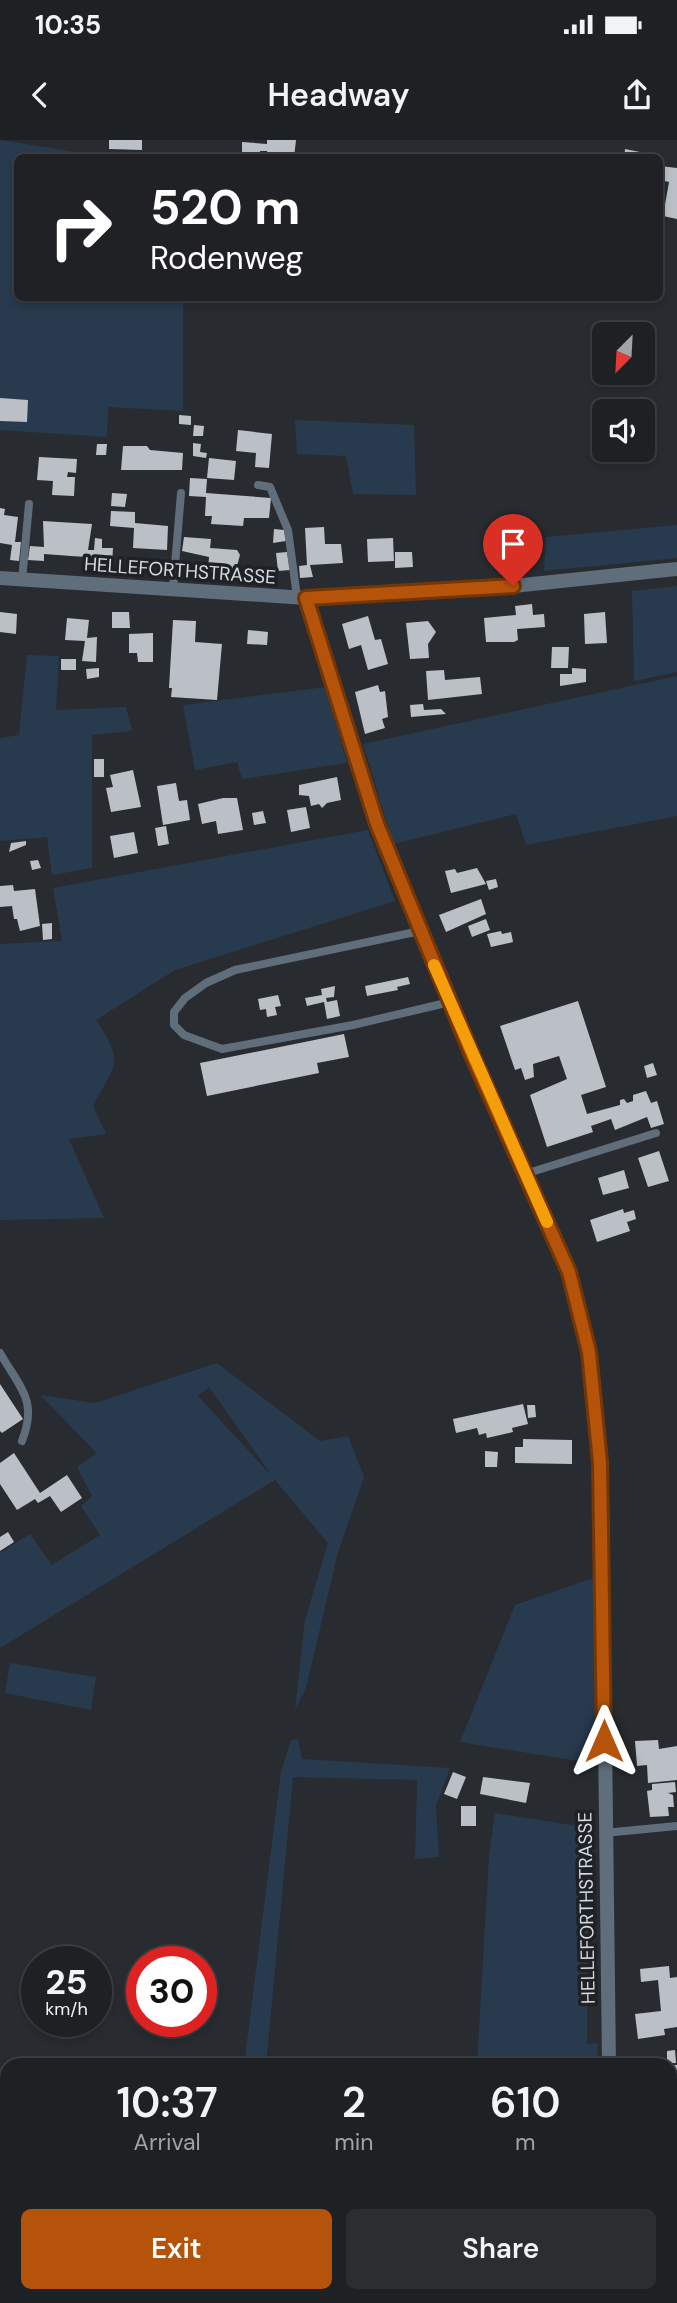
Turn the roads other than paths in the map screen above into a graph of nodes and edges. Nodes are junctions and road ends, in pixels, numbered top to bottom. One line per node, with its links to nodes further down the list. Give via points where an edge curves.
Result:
1 (258, 485): 8 (lane, via 270,487 288,530)
2 (181, 493): 7 (lane)
3 (29, 504): 6 (lane)
4 (677, 569): 8 (street, via 513,586)
5 (0, 578): 6 (street, HELLEFORTHSTRASSE)
6 (22, 580): 7 (street, HELLEFORTHSTRASSE)
7 (173, 589): 8 (street, HELLEFORTHSTRASSE)
8 (302, 598): 9 (street, HELLEFORTHSTRASSE, via 377,824)
9 (420, 931): 10 (street, HELLEFORTHSTRASSE); 10 (lane, via 235,971 185,998 174,1012 174,1025 184,1035 222,1049)
10 (450, 1002): 12 (street, HELLEFORTHSTRASSE)
11 (656, 1133): 12 (lane)
12 (525, 1174): 16 (street, HELLEFORTHSTRASSE, via 569,1272 595,1396 602,1490)
13 (0, 1353): 14 (lane, via 29,1403 30,1420)
14 (22, 1441)
15 (677, 1826): 16 (lane)
16 (604, 1833): 17 (street, HELLEFORTHSTRASSE)
17 (610, 2058)

